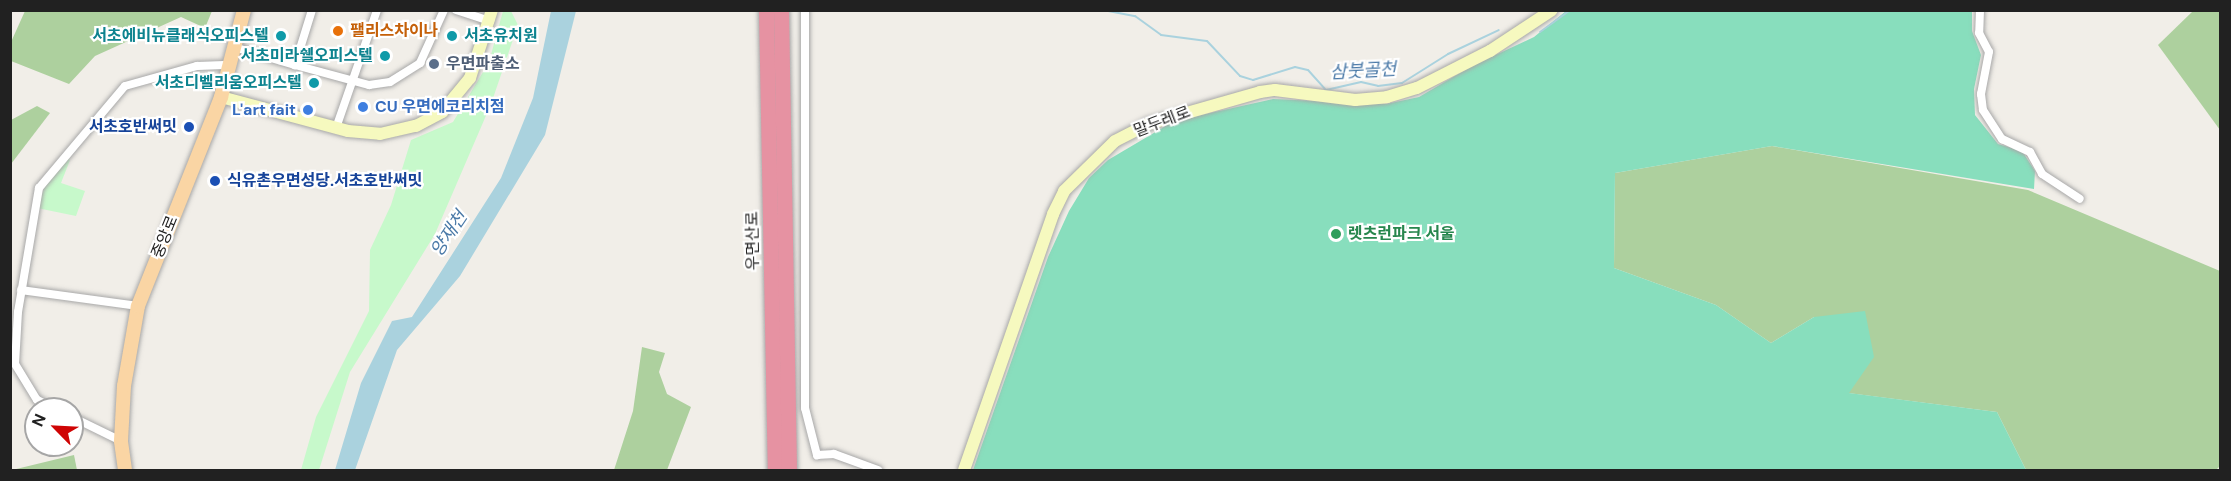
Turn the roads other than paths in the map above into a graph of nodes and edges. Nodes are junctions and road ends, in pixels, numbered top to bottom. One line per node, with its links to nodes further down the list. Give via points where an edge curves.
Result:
1 (244, 10): 12 (main road, 중앙로)
2 (312, 10): 14 (street)
3 (376, 10): 15 (street)
4 (444, 10): 15 (street, via 430,46 412,70 390,82)
5 (456, 10): 11 (street)
6 (766, 10): 26 (highway, 우면산로)
7 (781, 10): 27 (highway, 우면산로)
8 (805, 10): 28 (street, via 805,408 817,455 834,454)
9 (1552, 10): 29 (street, 말두레로, via 1490,51 1387,98 1355,100 1275,90 1260,92 1148,124 1116,141 1064,191 1053,214)
10 (1980, 10): 18 (street, via 1979,33 1989,52 1981,94 1983,110 2002,139 2030,152 2042,174)
11 (491, 16): 17 (street, via 474,71 442,112 416,126 391,133)
12 (237, 48): 13 (main road, 중앙로); 14 (street)
13 (232, 65): 16 (main road, 중앙로); 19 (street, via 197,66 134,82 118,92 39,188)
14 (295, 65): 15 (street)
15 (352, 81): 17 (street)
16 (221, 98): 17 (street); 20 (main road, 중앙로)
17 (336, 128)
18 (2080, 200)
19 (21, 290): 20 (street); 21 (street)
20 (138, 306): 24 (main road, 중앙로, via 124,386)
21 (13, 360): 22 (street)
22 (35, 397)
23 (84, 423): 24 (street)
24 (121, 441): 25 (main road, 중앙로)
25 (125, 471)
26 (776, 471)
27 (789, 471)
28 (878, 471)
29 (964, 471)

